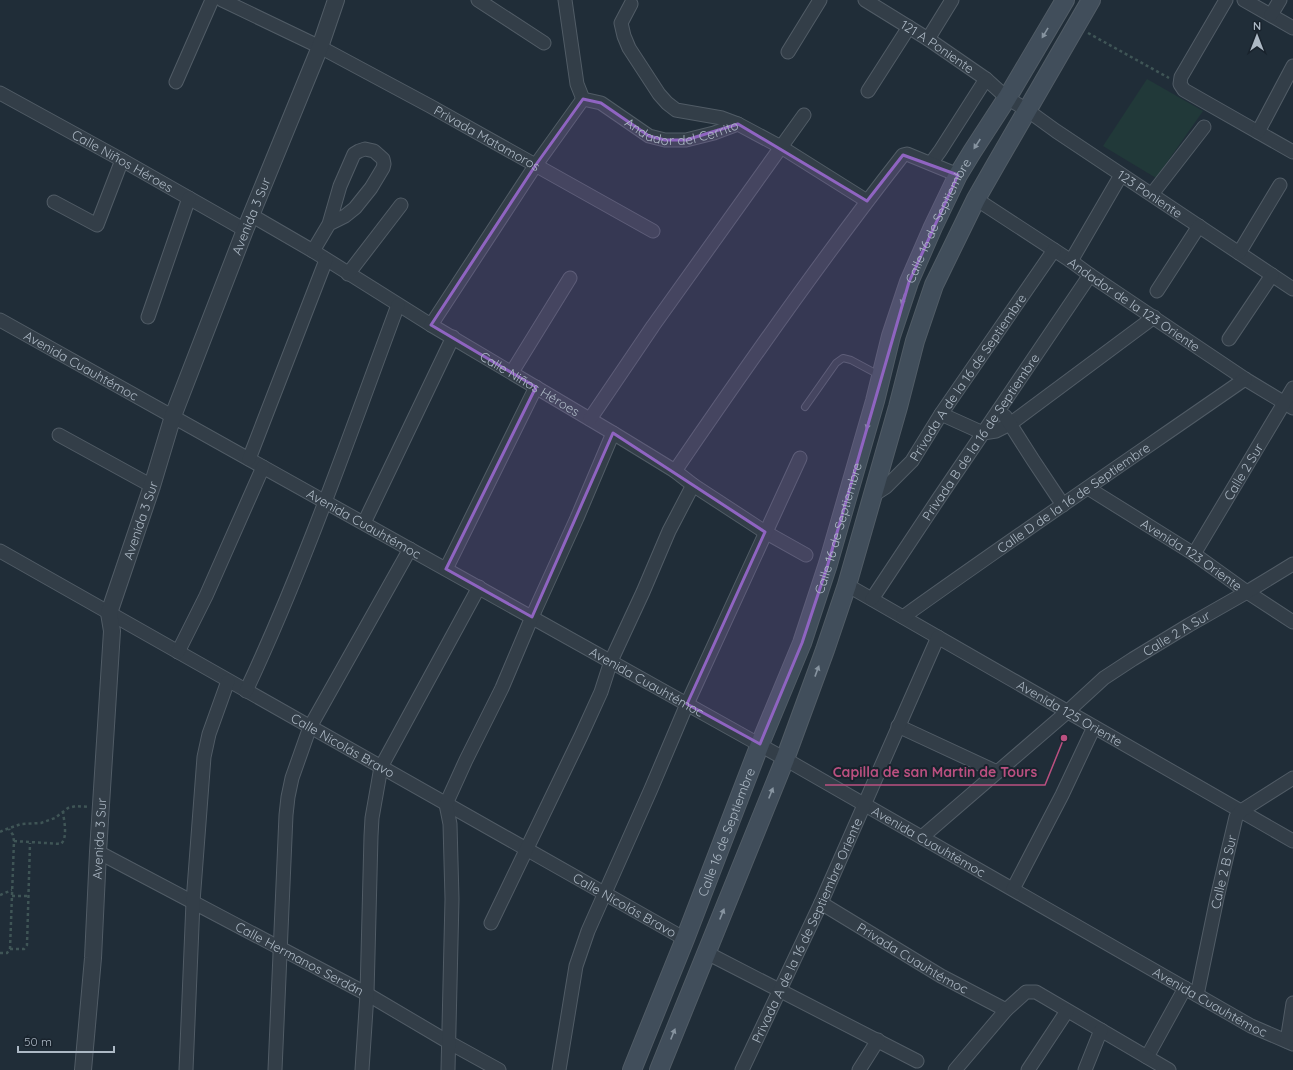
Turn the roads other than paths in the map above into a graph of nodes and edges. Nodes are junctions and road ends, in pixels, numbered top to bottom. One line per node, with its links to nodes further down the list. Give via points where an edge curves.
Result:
1 (212, 0): 24 (street)
2 (222, 0): 20 (street, Privada Matamoros)
3 (336, 0): 20 (street, Avenida 3 Sur)
4 (478, 0): 19 (street)
5 (565, 0): 28 (street, via 577,84)
6 (820, 0): 21 (street)
7 (865, 0): 16 (street, 121 A Poniente)
8 (952, 0): 18 (street)
9 (1065, 0): 27 (main road, Calle 16 de Septiembre, one-way to 27)
10 (1091, 0): 29 (main road, Calle 16 de Septiembre)
11 (1226, 0): 33 (street, via 1181,77 1180,84 1184,90)
12 (1244, 0): 15 (street)
13 (1280, 0): 15 (street)
14 (631, 4): 31 (street, via 621,23 624,36 659,94 676,110 722,118)
15 (1271, 15): 17 (street)
16 (909, 27): 18 (street, 121 A Poniente); 25 (street)
17 (1293, 28)
18 (928, 39): 23 (street, 121 A Poniente)
19 (544, 43)
20 (320, 47): 38 (street, Privada Matamoros); 48 (street, Avenida 3 Sur)
21 (788, 52)
22 (1293, 66): 33 (street)
23 (986, 79): 27 (street, 121 A Poniente); 37 (street)
24 (176, 82)
25 (868, 91)
26 (0, 93): 36 (street, Calle Niños Héroes)
27 (1007, 98): 29 (street, 123 Poniente); 39 (main road, Calle 16 de Septiembre, one-way to 39)
28 (583, 99): 31 (street, Andador del Cerrito, via 601,103 649,136 665,140 686,140); 38 (street)
29 (1027, 110): 40 (street, 123 Poniente); 44 (main road, Calle 16 de Septiembre)
30 (804, 115): 34 (street)
31 (738, 124): 34 (street, Andador del Cerrito)
32 (1204, 127): 42 (street)
33 (1258, 132): 35 (street)
34 (781, 147): 45 (street, Andador del Cerrito); 80 (street)
35 (1293, 152)
36 (122, 160): 43 (street, Calle Niños Héroes); 46 (street, via 97,225)
37 (931, 163): 39 (street); 45 (street, via 907,154 903,155)
38 (534, 166): 51 (street, Privada Matamoros); 67 (street)
39 (958, 175): 71 (main road, Calle 16 de Septiembre, one-way to 71, via 909,282)
40 (1121, 175): 42 (street, 123 Poniente); 56 (street)
41 (1280, 185): 54 (street)
42 (1152, 194): 50 (street, 123 Poniente)
43 (190, 198): 48 (street, Calle Niños Héroes); 64 (street)
44 (976, 199): 52 (street, Andador de la 123 Oriente); 92 (main road, Calle 16 de Septiembre, via 934,285 915,341)
45 (867, 201): 88 (street, via 718,407)
46 (54, 202)
47 (401, 205): 57 (street)
48 (248, 222): 53 (street, Calle Niños Héroes); 79 (street, Avenida 3 Sur)
49 (329, 224): 49 (street, via 355,208 380,175 384,168 383,159 374,151 365,149 354,154 340,186); 53 (street)
50 (1199, 226): 54 (street, 123 Poniente); 62 (street)
51 (653, 231)
52 (1054, 250): 56 (street, Andador de la 123 Oriente); 78 (street, Privada A de la 16 de Septiembre)
53 (313, 251): 55 (street, Calle Niños Héroes)
54 (1239, 253): 59 (street, 123 Poniente)
55 (326, 260): 57 (street, Calle Niños Héroes); 86 (street)
56 (1071, 261): 58 (street, Andador de la 123 Oriente)
57 (348, 274): 63 (street, Calle Niños Héroes)
58 (1090, 275): 65 (street, Andador de la 123 Oriente); 77 (street, Privada B de la 16 de Septiembre)
59 (1272, 275): 61 (street, 123 Poniente); 69 (street)
60 (570, 278): 70 (street)
61 (1293, 289)
62 (1157, 290)
63 (398, 304): 67 (street, Calle Niños Héroes); 93 (street)
64 (148, 318)
65 (1154, 318): 72 (street, Andador de la 123 Oriente); 81 (street)
66 (0, 320): 79 (street, Avenida Cuauhtémoc)
67 (431, 325): 68 (street, Calle Niños Héroes)
68 (452, 337): 70 (street, Calle Niños Héroes); 95 (street)
69 (1229, 339)
70 (512, 372): 73 (street, Calle Niños Héroes)
71 (881, 376): 76 (lane, via 843,358 836,363); 121 (main road, Calle 16 de Septiembre, one-way to 121, via 826,571 802,643)
72 (1245, 379): 75 (street, Andador de la 123 Oriente); 91 (street, Calle D de la 16 de Septiembre)
73 (536, 387): 80 (street, Calle Niños Héroes); 102 (street)
74 (1293, 388): 75 (street, Calle 2 Sur)
75 (1289, 405): 99 (street, Calle 2 Sur)
76 (805, 407)
77 (1001, 408): 81 (street); 83 (street, Privada B de la 16 de Septiembre)
78 (941, 414): 83 (street); 92 (street, Privada A de la 16 de Septiembre, via 912,460 886,487)
79 (173, 416): 86 (street, Avenida Cuauhtémoc); 90 (street, Avenida 3 Sur)
80 (590, 419): 82 (street, Calle Niños Héroes)
81 (1010, 424): 83 (street, via 996,431); 94 (street)
82 (613, 433): 88 (street, Calle Niños Héroes); 108 (street)
83 (983, 433): 106 (street, Privada B de la 16 de Septiembre)
84 (59, 435): 90 (street)
85 (800, 458): 96 (street)
86 (249, 459): 87 (street, Avenida Cuauhtémoc)
87 (263, 467): 93 (street, Avenida Cuauhtémoc); 112 (street, via 206,596)
88 (675, 471): 89 (street, Calle Niños Héroes)
89 (693, 485): 96 (street, Calle Niños Héroes); 113 (street, via 669,530)
90 (152, 486): 107 (street, Avenida 3 Sur)
91 (1088, 488): 94 (street, Calle D de la 16 de Septiembre); 99 (street, Avenida 123 Oriente)
92 (872, 496): 103 (main road, Calle 16 de Septiembre)
93 (326, 502): 95 (street, Avenida Cuauhtémoc); 115 (street)
94 (1063, 505): 109 (street, Calle D de la 16 de Septiembre)
95 (364, 523): 97 (street, Avenida Cuauhtémoc)
96 (766, 532): 100 (street, Calle Niños Héroes); 116 (street)
97 (410, 549): 102 (street, Avenida Cuauhtémoc); 119 (street)
98 (0, 552): 107 (street, Calle Nicolás Bravo)
99 (1194, 554): 105 (street, Avenida 123 Oriente)
100 (806, 555)
101 (1293, 564): 105 (street, Calle 2 A Sur)
102 (446, 569): 104 (street, Avenida Cuauhtémoc)
103 (847, 585): 106 (street, Avenida 125 Oriente); 122 (main road, Calle 16 de Septiembre, one-way to 103)
104 (479, 587): 108 (street, Avenida Cuauhtémoc); 123 (street)
105 (1247, 592): 110 (street, Avenida 123 Oriente); 117 (street, Calle 2 A Sur, via 1104,678)
106 (872, 599): 109 (street, Avenida 125 Oriente)
107 (109, 613): 112 (street, Calle Nicolás Bravo); 132 (street, Avenida 3 Sur, via 112,631)
108 (532, 617): 113 (street, Avenida Cuauhtémoc); 126 (street, via 502,688)
109 (903, 617): 111 (street, Avenida 125 Oriente)
110 (1293, 622)
111 (938, 637): 117 (street, Avenida 125 Oriente); 118 (street, Privada A de la 16 de Septiembre Oriente)
112 (178, 652): 114 (street, Calle Nicolás Bravo)
113 (611, 661): 116 (street, Avenida Cuauhtémoc); 131 (street, via 584,729)
114 (228, 681): 115 (street, Calle Nicolás Bravo); 135 (street, via 209,734 204,757)
115 (246, 691): 119 (street, Calle Nicolás Bravo)
116 (687, 704): 121 (street, Avenida Cuauhtémoc); 134 (street)
117 (1068, 712): 120 (street, Avenida 125 Oriente); 124 (street, Calle 2 A Sur)
118 (898, 726): 124 (street); 127 (street, Privada A de la 16 de Septiembre Oriente)
119 (310, 727): 123 (street, Calle Nicolás Bravo); 139 (street, via 288,797)
120 (1094, 727): 128 (street, Avenida 125 Oriente); 133 (street)
121 (760, 744): 122 (street, Avenida Cuauhtémoc); 138 (main road, Calle 16 de Septiembre)
122 (785, 759): 127 (street, Avenida Cuauhtémoc); 140 (main road, Calle 16 de Septiembre, one-way to 122)
123 (381, 767): 126 (street, Calle Nicolás Bravo); 143 (street, via 372,818)
124 (997, 772): 129 (street, Calle 2 A Sur)
125 (1293, 778): 128 (street, Calle 2 B Sur)
126 (446, 804): 131 (street, Calle Nicolás Bravo); 150 (street, via 450,824 452,899)
127 (865, 804): 129 (street, Avenida Cuauhtémoc); 136 (street, Privada A de la 16 de Septiembre Oriente)
128 (1241, 812): 130 (street, Avenida 125 Oriente); 144 (street, Calle 2 B Sur, via 1236,817 1232,830)
129 (922, 837): 133 (street, Avenida Cuauhtémoc)
130 (1293, 841)
131 (526, 849): 134 (street, Calle Nicolás Bravo); 137 (street)
132 (98, 852): 135 (street, Calle Hermanos Serdán); 155 (street, Avenida 3 Sur, via 93,958)
133 (1013, 889): 141 (street, Avenida Cuauhtémoc)
134 (604, 894): 138 (street, Calle Nicolás Bravo); 161 (street, via 576,966)
135 (193, 902): 139 (street, Calle Hermanos Serdán); 156 (street)
136 (821, 903): 142 (street, Privada A de la 16 de Septiembre Oriente); 146 (street, Privada Cuauhtémoc, via 941,976)
137 (491, 923)
138 (685, 939): 162 (main road, Calle 16 de Septiembre)
139 (281, 948): 143 (street, Calle Hermanos Serdán); 157 (street)
140 (706, 953): 142 (street); 163 (main road, Calle 16 de Septiembre, one-way to 140)
141 (1185, 988): 144 (street, Avenida Cuauhtémoc); 152 (street)
142 (780, 990): 149 (street); 164 (street, Privada A de la 16 de Septiembre Oriente)
143 (367, 994): 150 (street, Calle Hermanos Serdán); 158 (street)
144 (1197, 995): 151 (street, Avenida Cuauhtémoc, via 1251,1026)
145 (1293, 1003): 151 (street)
146 (1006, 1010): 147 (street, via 1026,992 1036,992); 166 (street)
147 (1068, 1011): 148 (street); 167 (street)
148 (1101, 1030): 152 (street); 168 (street)
149 (878, 1040): 153 (street); 165 (street)
150 (450, 1043): 159 (street); 160 (street, Calle Hermanos Serdán)
151 (1290, 1043)
152 (1147, 1057): 154 (street)
153 (917, 1061)
154 (1166, 1069)
155 (83, 1070)
156 (186, 1070)
157 (275, 1070)
158 (362, 1070)
159 (448, 1070)
160 (499, 1070)
161 (559, 1070)
162 (632, 1070)
163 (658, 1070)
164 (742, 1070)
165 (858, 1070)
166 (955, 1070)
167 (1028, 1070)
168 (1085, 1070)

